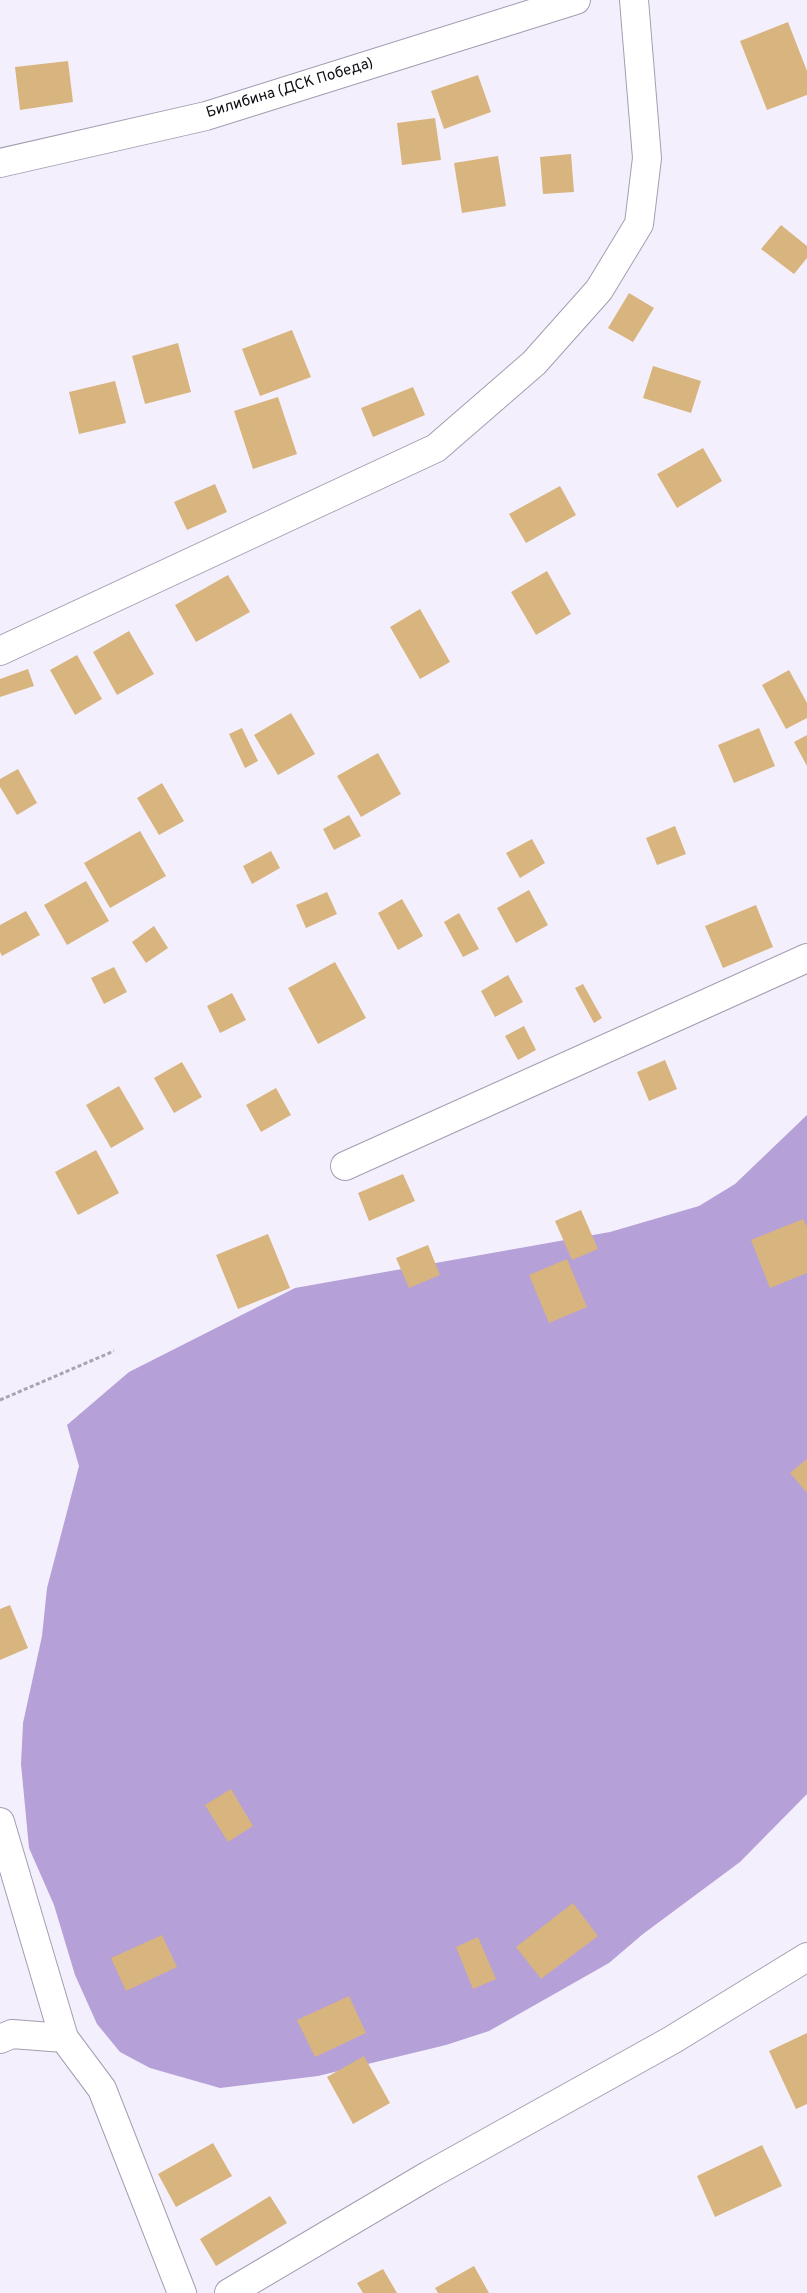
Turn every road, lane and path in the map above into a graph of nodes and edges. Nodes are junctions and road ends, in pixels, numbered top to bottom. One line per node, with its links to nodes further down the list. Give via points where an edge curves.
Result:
1 (576, 0): 3 (street, Билибина (ДСК Победа), via 206,116)
2 (634, 0): 4 (street, via 647,158 638,224 599,290 534,363 436,448)
3 (0, 163)
4 (0, 651)
5 (807, 958): 6 (street)
6 (345, 1166)
7 (114, 1351): 8 (path)
8 (0, 1400)
9 (0, 1822): 11 (street)
10 (807, 1957): 14 (street, via 672,2040 429,2175)
11 (64, 2038): 12 (street, via 12,2034); 13 (street, via 102,2089)
12 (0, 2039)
13 (182, 2293)
14 (229, 2293)

